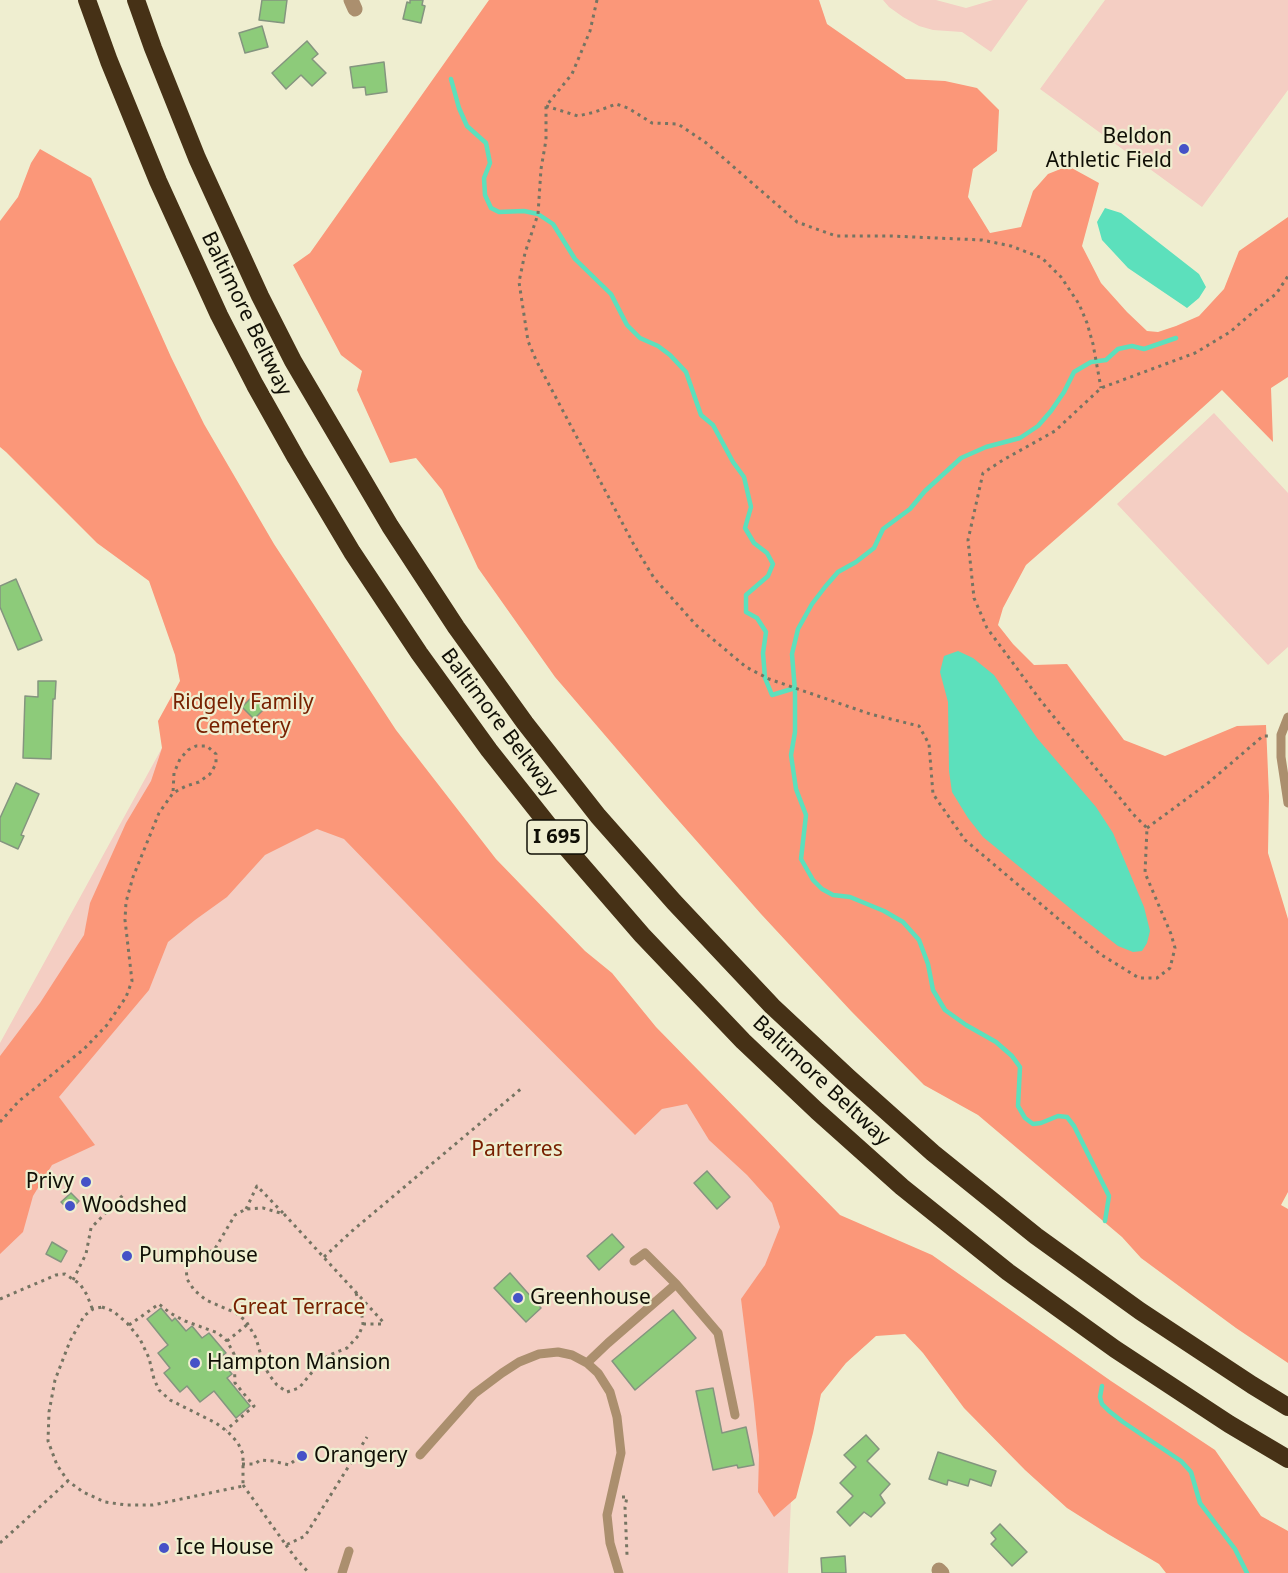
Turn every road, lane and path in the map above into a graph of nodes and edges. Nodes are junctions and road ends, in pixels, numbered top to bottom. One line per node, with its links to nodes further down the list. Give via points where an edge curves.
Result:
1 (87, 0): 34 (highway, Baltimore Beltway / I 695, via 158,182 219,315 278,427 352,552 419,653 565,846 642,935 743,1041 902,1187 1008,1272 1115,1349)
2 (136, 0): 29 (highway, Baltimore Beltway / I 695, via 197,158 260,296 299,370 390,526 456,627 598,816 772,1006 933,1153 1130,1305)
3 (597, 0): 4 (path, via 590,31 572,74)
4 (546, 106): 6 (path, via 578,116 616,105 652,123 678,124 705,142 797,222 836,236 982,240 1042,258 1079,304 1093,344); 11 (path, via 538,214 519,282 528,341 654,578 696,625 746,667 769,679 870,714 919,726 929,744 933,794 965,840 1100,954 1139,978 1157,978 1170,968 1175,948 1145,873)
5 (1288, 276): 6 (path, via 1276,294 1230,332 1195,353)
6 (1101, 388): 11 (path, via 1055,431 982,473 968,540 974,598 987,628 1041,701)
7 (1288, 717): 8 (lane)
8 (1281, 735): 10 (lane); 11 (path, via 1263,736)
9 (173, 793): 9 (path, via 210,774 216,754 207,746 188,750 174,773); 13 (path, via 159,813 126,902 132,981 126,997 84,1049 19,1101)
10 (1288, 803)
11 (1147, 828)
12 (522, 1088): 17 (path)
13 (0, 1122)
14 (124, 1194): 19 (path, via 91,1228 86,1254)
15 (246, 1209): 16 (path, via 263,1208); 16 (path, via 257,1186); 24 (path, via 235,1215 212,1251 192,1258 186,1266 187,1279 194,1290 206,1300 237,1313)
16 (284, 1214): 17 (path)
17 (324, 1257): 21 (path)
18 (634, 1261): 20 (lane, via 645,1253)
19 (73, 1280): 22 (path, via 65,1274 56,1275); 23 (path, via 80,1284)
20 (676, 1284): 28 (lane); 30 (lane, via 718,1333)
21 (356, 1293): 25 (path); 25 (path, via 385,1324)
22 (0, 1299)
23 (93, 1309): 26 (path, via 113,1311); 37 (path, via 84,1316 70,1341 55,1380 49,1412 48,1441)
24 (248, 1324): 25 (path, via 264,1366 286,1392 299,1388 323,1359 347,1348 360,1335); 27 (path)
25 (363, 1324)
26 (129, 1325): 27 (path, via 159,1304); 31 (path, via 140,1339 159,1390)
27 (227, 1341): 31 (path, via 234,1354 236,1383 254,1406)
28 (587, 1363): 33 (lane, via 558,1352 538,1354 519,1362 474,1394); 39 (lane, via 610,1392 617,1417 621,1453)
29 (1288, 1407)
30 (735, 1415)
31 (226, 1430): 36 (path, via 238,1443)
32 (368, 1437): 41 (path, via 305,1536)
33 (420, 1455)
34 (1288, 1459)
35 (294, 1461): 36 (path, via 289,1465 260,1460)
36 (242, 1464): 38 (path)
37 (68, 1481): 38 (path, via 105,1502 126,1505 153,1505); 40 (path)
38 (243, 1484): 41 (path)
39 (611, 1495): 43 (path, via 627,1497); 46 (lane, via 607,1515)
40 (0, 1543)
41 (286, 1545): 44 (path)
42 (349, 1551): 45 (lane)
43 (627, 1559)
44 (309, 1573)
45 (342, 1573)
46 (619, 1573)

